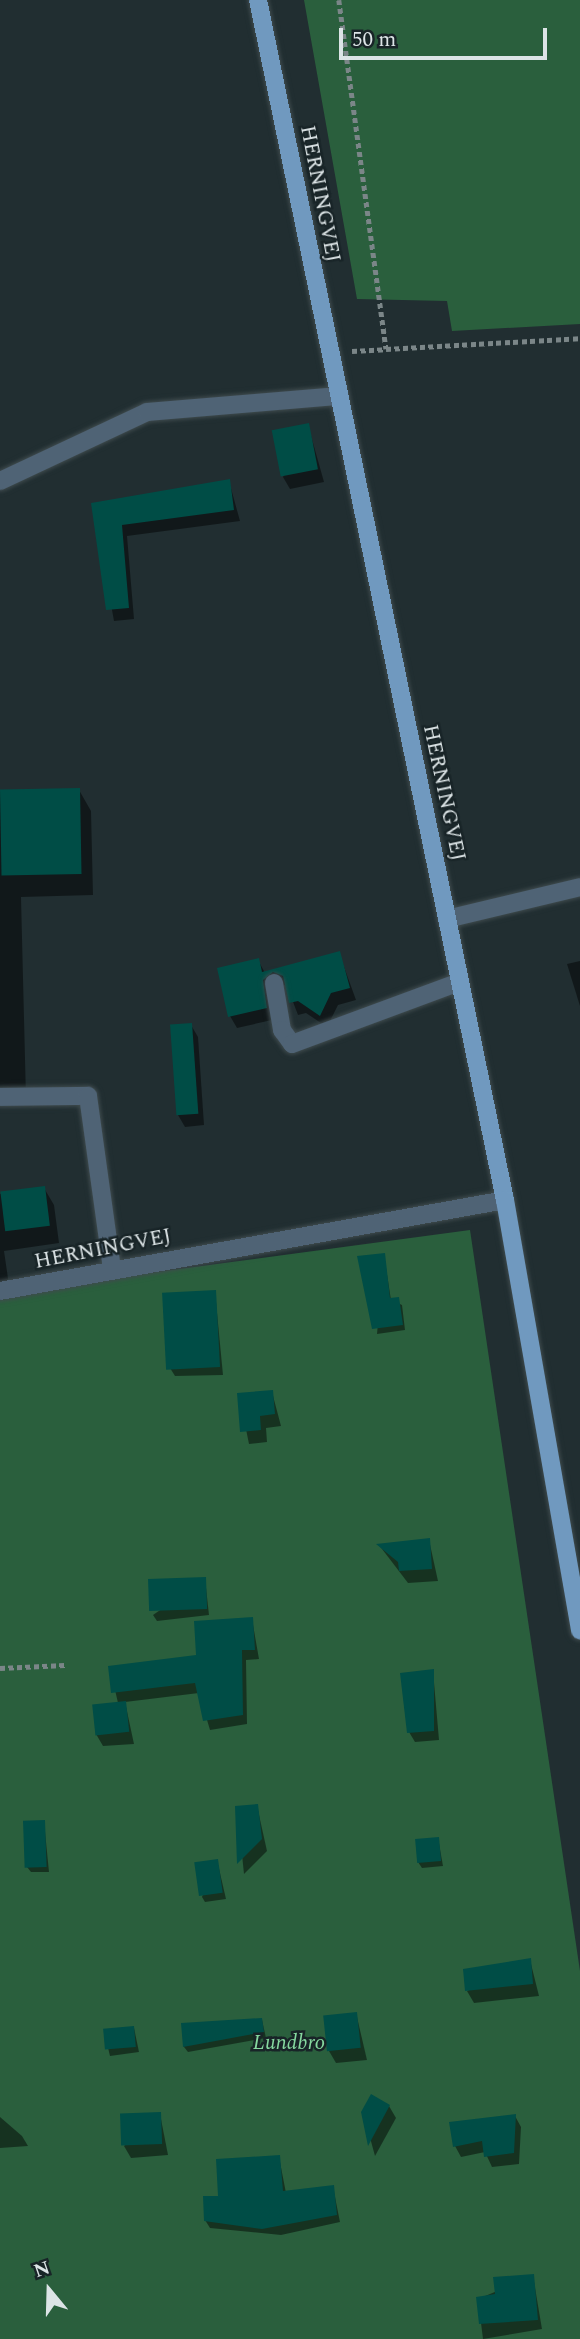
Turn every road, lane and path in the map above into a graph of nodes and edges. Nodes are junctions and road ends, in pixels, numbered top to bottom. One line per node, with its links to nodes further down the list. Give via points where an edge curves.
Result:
1 (258, 0): 5 (main road, HERNINGVEJ)
2 (340, 0): 4 (path)
3 (580, 338): 4 (path)
4 (386, 349): 5 (path)
5 (328, 352): 6 (main road, HERNINGVEJ)
6 (339, 396): 7 (street, via 147,412); 9 (main road, HERNINGVEJ)
7 (0, 481)
8 (580, 887): 9 (street)
9 (447, 919): 10 (main road, HERNINGVEJ)
10 (460, 982): 11 (street, via 292,1044 282,1030); 13 (main road, HERNINGVEJ)
11 (274, 983)
12 (0, 1097): 14 (street, via 88,1096)
13 (505, 1200): 14 (street, HERNINGVEJ); 16 (main road, HERNINGVEJ)
14 (111, 1270): 15 (street, HERNINGVEJ)
15 (0, 1292)
16 (580, 1631)
17 (65, 1665): 18 (path)
18 (0, 1668)

